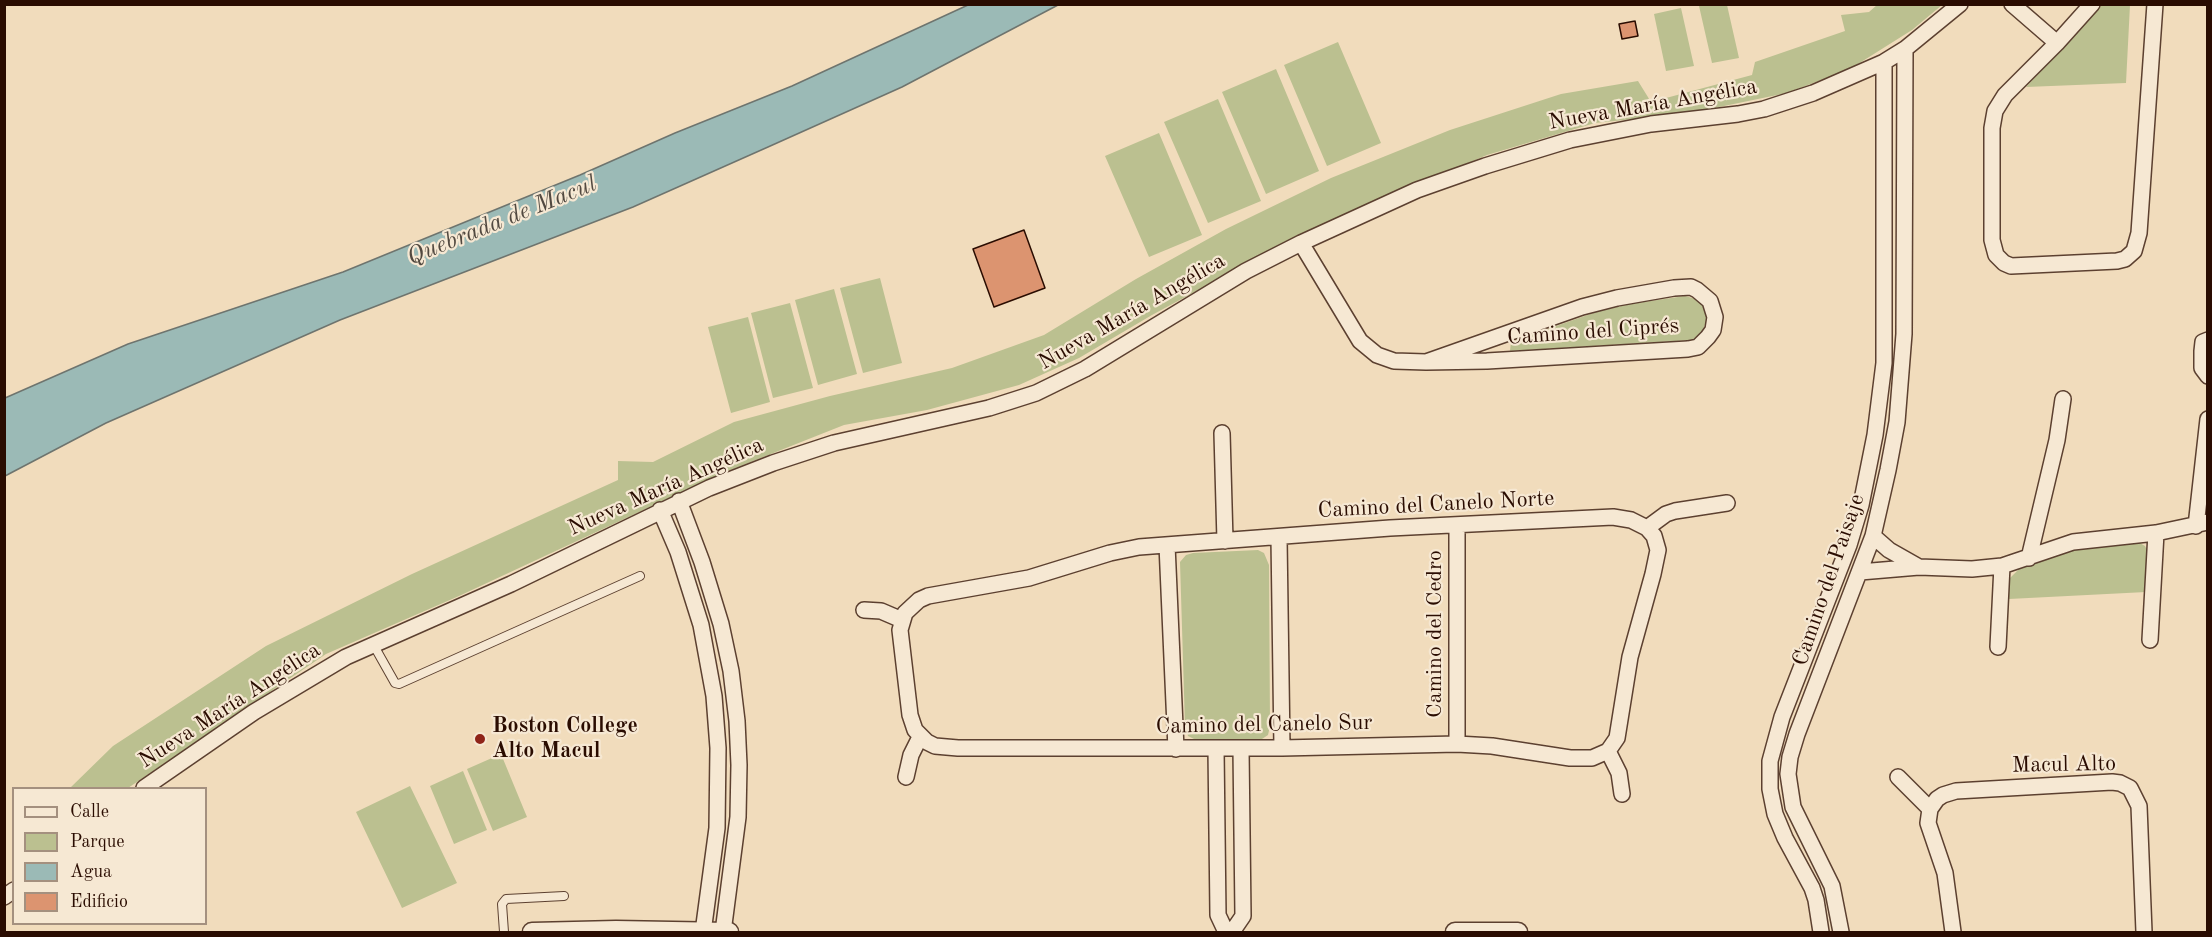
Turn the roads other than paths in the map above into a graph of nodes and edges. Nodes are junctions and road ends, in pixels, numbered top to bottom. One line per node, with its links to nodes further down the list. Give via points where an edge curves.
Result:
1 (1960, 4): 6 (street, Nueva María Angélica)
2 (2012, 4): 5 (street)
3 (2092, 4): 5 (street)
4 (2155, 4): 5 (street, via 2139,233 2134,251 2117,261 2011,266 1996,255 1992,240 1994,120 2005,95)
5 (2057, 43)
6 (1905, 49): 7 (street, Nueva María Angélica); 22 (street, Camino del Paisaje, via 1902,380)
7 (1884, 62): 8 (street, Nueva María Angélica, via 1821,90 1764,109 1610,131 1524,153 1417,190); 58 (street, Camino del Paisaje, via 1884,363 1875,435 1849,545 1782,717 1770,762 1775,814 1812,888)
8 (1301, 243): 10 (street, Camino del Ciprés, via 1365,346 1385,359); 15 (street, Nueva María Angélica, via 1208,293 1085,369 1036,393 989,408 834,443)
9 (2208, 340): 11 (street, via 2203,342 2202,351 2202,368)
10 (1426, 362): 10 (street, Camino del Ciprés, via 1688,350 1708,337 1715,317 1710,302 1697,290 1664,289 1582,307)
11 (2208, 376)
12 (2063, 399): 26 (street)
13 (2208, 419): 18 (street)
14 (1222, 433): 24 (street)
15 (679, 501): 17 (street, Nueva María Angélica); 50 (street, via 721,624 736,712 738,817)
16 (1726, 503): 20 (street, via 1675,511)
17 (660, 510): 34 (street, Nueva María Angélica, via 511,584); 49 (street, via 698,617 714,696 718,819)
18 (2202, 524): 21 (street)
19 (1457, 525): 20 (street, Camino del Canelo Norte, via 1623,518); 23 (street, Camino del Canelo Norte); 37 (street, Camino del Cedro)
20 (1647, 528): 42 (street, via 1656,542 1657,559 1630,657 1620,728)
21 (2156, 533): 26 (street, via 2073,542); 33 (street)
22 (1873, 536): 28 (street, via 1888,550); 29 (street, Camino del Paisaje)
23 (1279, 538): 24 (street, Camino del Canelo Norte); 38 (street)
24 (1225, 542): 25 (street, Camino del Canelo Norte)
25 (1167, 545): 32 (street, Camino del Canelo Norte, via 1124,550 1029,578 928,596 911,606); 39 (street)
26 (2029, 558): 27 (street)
27 (2002, 566): 28 (street); 35 (street)
28 (1919, 567): 29 (street)
29 (1860, 572): 59 (street, Camino del Paisaje, via 1797,734 1788,774 1793,807 1832,886)
30 (640, 576): 34 (lane, via 403,683 395,683)
31 (864, 610): 32 (street, via 881,611)
32 (902, 620): 36 (street, via 900,640 910,715)
33 (2150, 640)
34 (373, 644): 45 (street, Nueva María Angélica, via 285,692)
35 (1998, 647)
36 (920, 736): 39 (street, Camino del Canelo Sur, via 935,746 958,748); 43 (street, via 910,755)
37 (1457, 744): 38 (street, Camino del Canelo Sur); 42 (street, Camino del Canelo Sur, via 1582,759)
38 (1282, 748): 41 (street, Camino del Canelo Sur)
39 (1176, 749): 40 (street, Camino del Canelo Sur)
40 (1216, 749): 41 (street, Camino del Canelo Sur); 54 (street, via 1218,915)
41 (1241, 749): 55 (street, via 1243,916)
42 (1608, 751): 46 (street, via 1619,773)
43 (906, 777)
44 (1898, 777): 47 (street)
45 (147, 787)
46 (1622, 794)
47 (1930, 809): 60 (street, via 1928,823 1945,873); 61 (street, Macul Alto, via 1943,795 1956,791 2112,782 2126,785 2139,806)
48 (564, 896): 51 (lane, via 506,899 502,904)
49 (703, 932): 50 (street); 52 (street)
50 (723, 932): 53 (street)
51 (504, 933)
52 (532, 933)
53 (729, 933)
54 (1226, 933)
55 (1232, 933)
56 (1455, 933): 57 (street)
57 (1518, 933)
58 (1821, 933)
59 (1841, 933)
60 (1953, 933)
61 (2144, 933)

